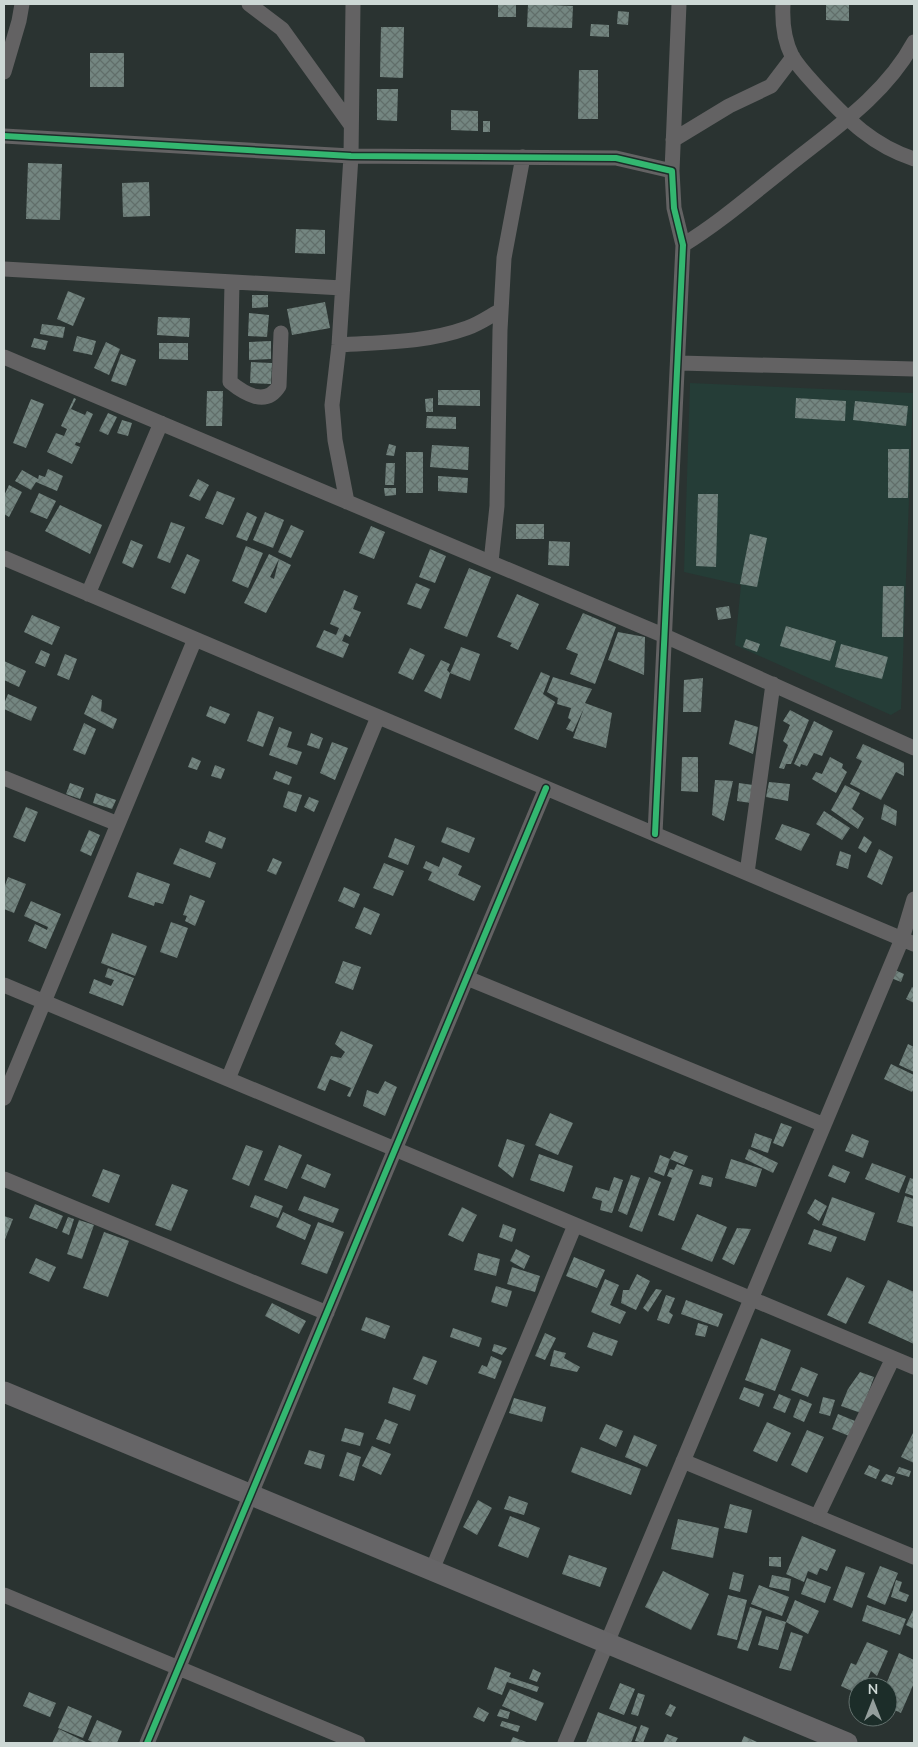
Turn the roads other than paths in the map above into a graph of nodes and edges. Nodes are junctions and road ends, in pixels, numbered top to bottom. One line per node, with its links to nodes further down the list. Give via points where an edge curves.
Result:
1 (22, 4): 8 (street)
2 (249, 4): 10 (street, via 282,29)
3 (353, 4): 10 (street)
4 (679, 4): 12 (street)
5 (783, 4): 7 (street, via 782,20)
6 (914, 42): 9 (street, via 898,68 868,101)
7 (793, 57): 9 (street); 12 (street, via 771,86 729,106)
8 (4, 72)
9 (846, 119): 15 (street, via 887,148); 17 (street)
10 (351, 125): 13 (street)
11 (4, 136): 13 (street)
12 (673, 140): 16 (street)
13 (351, 156): 14 (street); 20 (street)
14 (523, 157): 16 (street, via 616,158); 21 (street, via 504,258)
15 (914, 159)
16 (672, 171): 17 (street, via 674,208)
17 (684, 245): 25 (street)
18 (4, 269): 19 (street)
19 (232, 282): 20 (street); 22 (street, via 230,382 244,394 266,397 279,386)
20 (342, 288): 23 (street)
21 (501, 310): 23 (street, via 468,328 439,336); 30 (street, via 497,506)
22 (281, 334)
23 (339, 345): 28 (street, via 332,421)
24 (4, 358): 27 (street)
25 (678, 363): 26 (street); 32 (street)
26 (914, 369)
27 (161, 423): 28 (street); 31 (street)
28 (347, 502): 30 (street)
29 (4, 558): 31 (street)
30 (491, 562): 32 (street)
31 (88, 594): 33 (street)
32 (665, 636): 34 (street); 40 (street)
33 (195, 639): 35 (street); 39 (street)
34 (773, 684): 36 (street); 41 (street)
35 (378, 716): 38 (street); 47 (street)
36 (914, 748)
37 (4, 778): 39 (street)
38 (546, 788): 40 (street); 44 (street)
39 (118, 824): 46 (street)
40 (655, 834): 41 (street)
41 (747, 873): 43 (street)
42 (914, 899): 43 (street)
43 (908, 941): 49 (street)
44 (467, 978): 49 (street); 50 (street)
45 (4, 985): 46 (street)
46 (44, 1002): 47 (street); 48 (street)
47 (228, 1079): 50 (street)
48 (4, 1098)
49 (824, 1125): 53 (street)
50 (395, 1149): 52 (street); 54 (street)
51 (4, 1179): 54 (street)
52 (575, 1225): 53 (street); 62 (street)
53 (751, 1299): 55 (street); 58 (street)
54 (327, 1313): 59 (street)
55 (893, 1358): 56 (street); 60 (street)
56 (914, 1367)
57 (4, 1392): 59 (street)
58 (684, 1461): 60 (street); 64 (street)
59 (251, 1495): 62 (street); 65 (street)
60 (817, 1517): 61 (street)
61 (914, 1557)
62 (432, 1570): 64 (street)
63 (4, 1594): 65 (street)
64 (607, 1643): 68 (street); 69 (street)
65 (178, 1668): 66 (street); 67 (street)
66 (147, 1743)
67 (358, 1743)
68 (565, 1743)
69 (847, 1743)

